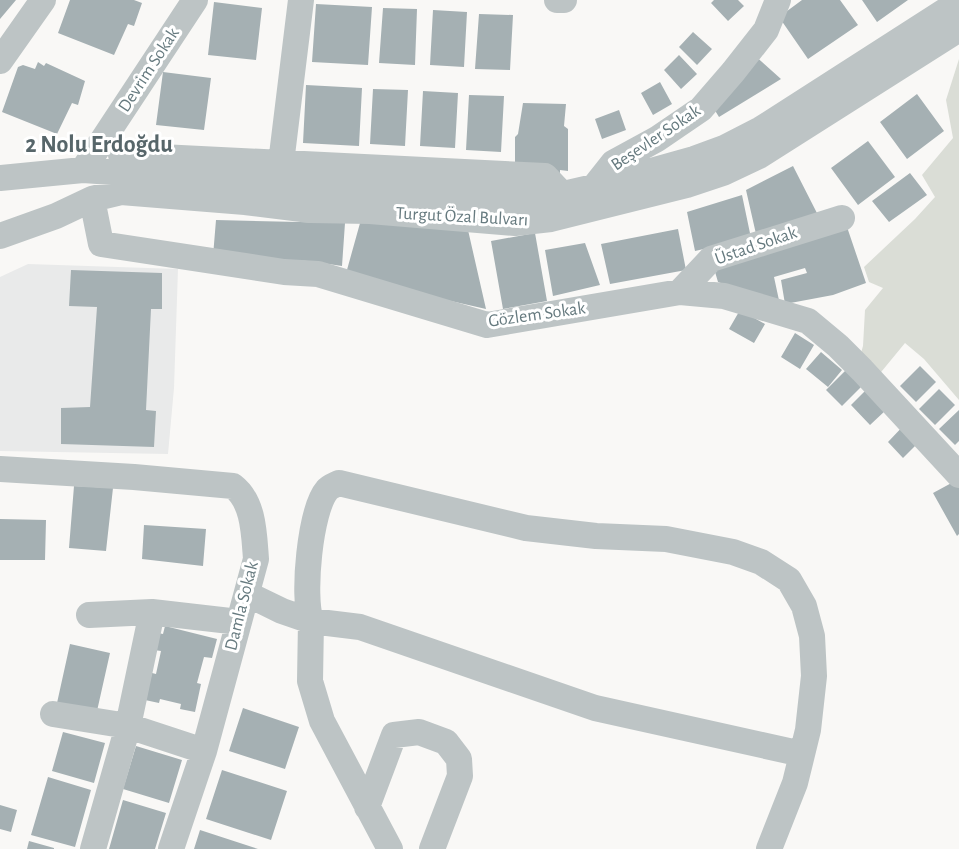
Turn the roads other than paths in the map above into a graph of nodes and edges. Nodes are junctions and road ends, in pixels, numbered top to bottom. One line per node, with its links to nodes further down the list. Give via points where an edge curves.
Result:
1 (43, 0): 9 (street)
2 (195, 0): 10 (street, Devrim Sokak)
3 (302, 0): 11 (street)
4 (557, 0): 5 (street)
5 (564, 0)
6 (778, 0): 13 (street, Beşevler Sokak, via 766,30 701,109 613,163)
7 (959, 2): 13 (street, Turgut Özal Bulvarı, via 761,129 724,148)
8 (959, 29): 15 (street, Turgut Özal Bulvarı, via 759,156 723,173 551,219 515,223 310,210 121,192)
9 (0, 61)
10 (88, 162): 11 (street); 12 (street, Turgut Özal Bulvarı); 14 (street, Turgut Özal Bulvarı, via 521,200)
11 (281, 163): 14 (street, via 545,176)
12 (0, 178)
13 (594, 187): 14 (street, Turgut Özal Bulvarı)
14 (562, 194)
15 (92, 199): 17 (street, Turgut Özal Bulvarı); 18 (street, Gözlem Sokak, via 101,244 318,274 487,325)
16 (842, 218): 18 (street, Üstad Sokak, via 711,259)
17 (0, 236)
18 (680, 292): 20 (street, Gözlem Sokak, via 724,296 808,321 862,370)
19 (0, 469): 21 (street, Damla Sokak, via 233,486 243,494 253,527 256,559)
20 (959, 475)
21 (247, 594): 24 (street); 25 (street, Damla Sokak)
22 (152, 612): 23 (street); 25 (street); 27 (street)
23 (89, 615)
24 (311, 621): 29 (street, via 360,627 595,708); 29 (street, via 307,609 307,568 313,532 327,490 339,483 526,528 666,539 732,552 777,570 789,580 804,606 812,636 814,676); 30 (street, via 310,681 322,721)
25 (239, 622): 28 (street, Damla Sokak)
26 (53, 714): 27 (street)
27 (128, 726): 28 (street); 31 (street)
28 (204, 751): 32 (street, Damla Sokak)
29 (802, 754): 35 (street)
30 (367, 807): 33 (street); 34 (street, via 394,735 419,732 447,742 459,759 460,776)
31 (93, 849)
32 (171, 849)
33 (390, 849)
34 (432, 849)
35 (769, 849)

